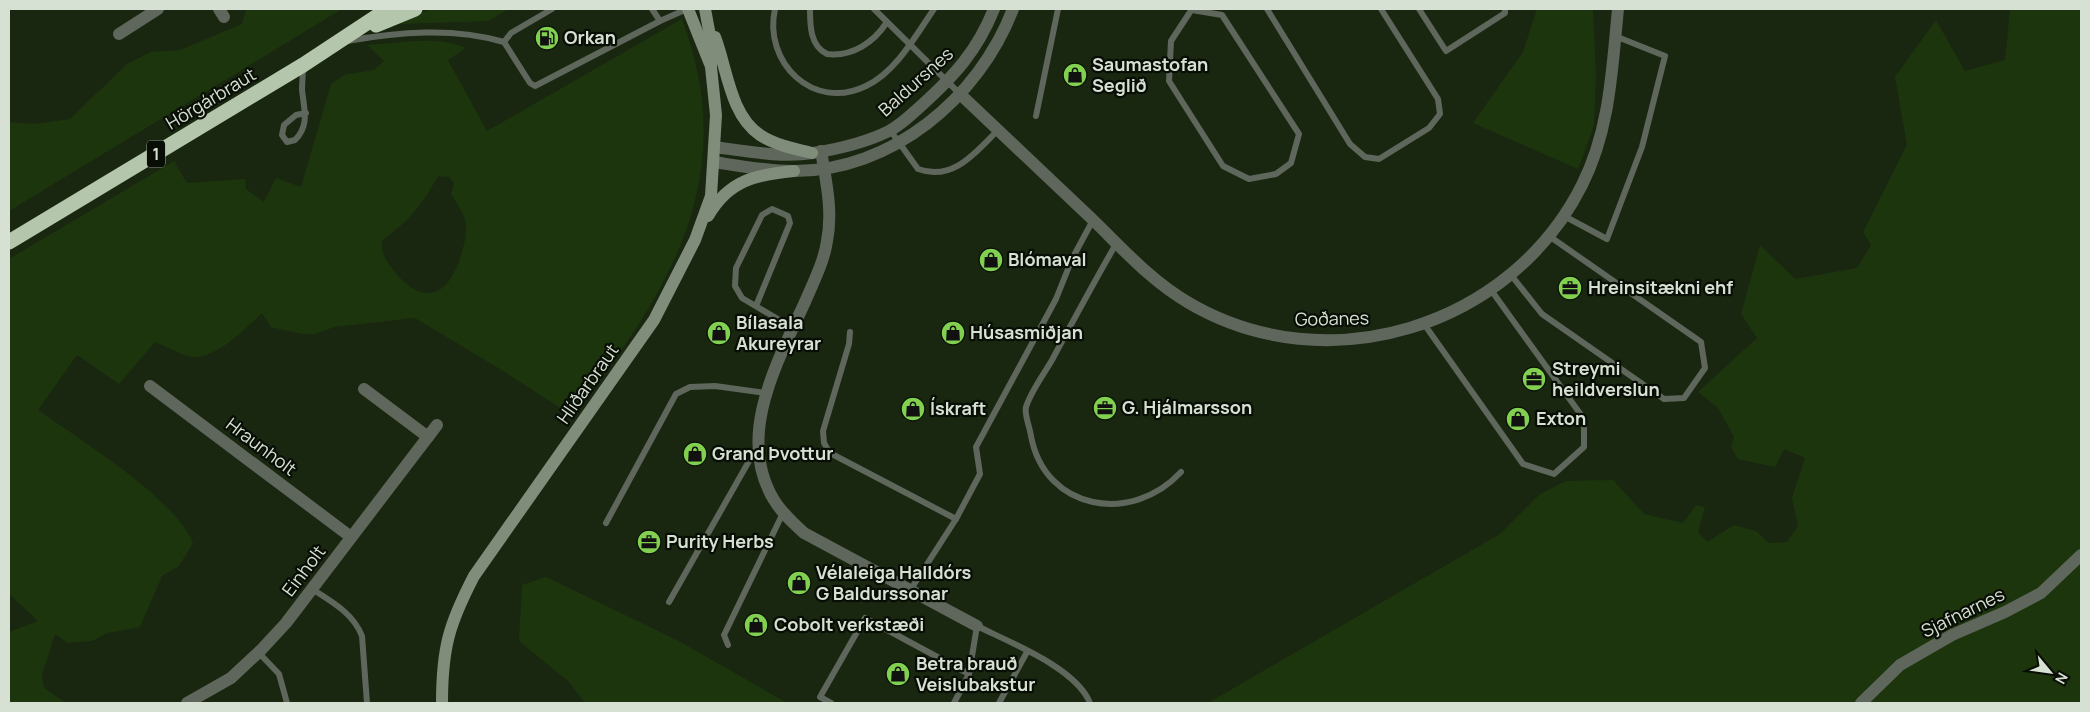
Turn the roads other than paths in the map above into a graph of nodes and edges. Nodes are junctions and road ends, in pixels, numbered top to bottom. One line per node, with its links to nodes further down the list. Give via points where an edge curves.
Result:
1 (158, 9): 23 (street)
2 (388, 9): 26 (highway, Hörgárbraut / 1)
3 (415, 9): 26 (highway, Hörgárbraut / 1)
4 (552, 9): 25 (lane, via 511,33)
5 (652, 9): 21 (lane)
6 (687, 9): 21 (lane); 29 (street, Hlíðarbraut)
7 (775, 9): 27 (lane, via 773,35 781,59 797,79 819,90 842,92 865,86 884,73)
8 (810, 9): 22 (lane, via 815,43 827,54 844,53 866,44)
9 (874, 9): 22 (lane)
10 (934, 9): 27 (lane)
11 (994, 9): 30 (street, Baldursnes, via 968,59)
12 (1013, 9): 31 (street, Baldursnes, via 989,56)
13 (1058, 9): 33 (lane)
14 (1192, 9): 14 (lane, via 1171,41 1169,81 1223,166 1249,178 1276,174 1292,163 1299,134 1222,15)
15 (1267, 9): 16 (lane, via 1350,144 1365,158 1379,159 1429,128 1440,114 1438,99)
16 (1381, 9)
17 (1419, 9): 18 (lane, via 1446,51 1505,13)
18 (1505, 9)
19 (1618, 9): 24 (street, Goðanes)
20 (705, 10): 29 (street, Hlíðarbraut, via 711,41); 38 (street, via 740,112 750,126 773,142)
21 (660, 21): 25 (lane, via 535,86)
22 (887, 22): 27 (lane)
23 (118, 34)
24 (1615, 36): 42 (street, Goðanes, via 1610,92 1600,140 1582,186); 42 (lane, via 1665,56 1642,147 1607,239)
25 (504, 42): 26 (lane, via 463,34 390,34)
26 (338, 43): 28 (highway, Hörgárbraut / 1)
27 (910, 44): 30 (lane)
28 (303, 65): 32 (lane, via 302,90); 46 (highway, Hörgárbraut / 1)
29 (711, 67): 37 (street, Hlíðarbraut, via 716,115)
30 (948, 82): 31 (lane); 34 (street, Baldursnes)
31 (960, 94): 35 (street, Goðanes); 36 (street, Baldursnes)
32 (306, 113): 32 (lane, via 296,114 284,125 282,135 287,142 301,135)
33 (1036, 116)
34 (890, 130): 36 (lane); 38 (street, Baldursnes, via 854,144)
35 (998, 130): 36 (lane, via 970,159 959,166 936,172 918,169); 43 (street, Goðanes)
36 (900, 143): 40 (street, Baldursnes, via 875,156)
37 (714, 147): 38 (street, Baldursnes, via 768,153); 39 (street, Hlíðarbraut)
38 (816, 152): 40 (street)
39 (714, 162): 41 (street, Baldursnes); 45 (street, Hlíðarbraut, via 711,196)
40 (824, 169): 41 (street, Baldursnes); 52 (street, via 830,214 827,243)
41 (794, 171): 45 (street, via 763,174 740,182 715,204)
42 (1564, 216): 44 (street, Goðanes)
43 (1093, 220): 47 (street, Goðanes); 62 (lane, via 1072,258 1056,299 976,447 980,474)
44 (1549, 236): 48 (street, Goðanes); 48 (lane, via 1701,342 1706,368 1684,398 1664,399 1542,314)
45 (695, 240): 77 (street, Hlíðarbraut, via 654,320 474,576 456,611 446,643)
46 (9, 242)
47 (1116, 244): 51 (street, Goðanes, via 1148,274 1190,304 1262,333 1340,341 1391,334); 60 (lane, via 1026,408 1032,441 1041,463 1056,482 1077,496 1100,504 1138,501 1162,490)
48 (1511, 275): 49 (street, Goðanes)
49 (1491, 290): 51 (street, Goðanes, via 1464,307); 51 (lane, via 1584,419 1584,447 1554,474 1523,464)
50 (756, 306): 50 (lane, via 742,298 735,286 736,268 762,215 772,209 788,216 790,223); 52 (lane)
51 (1424, 324)
52 (793, 328): 56 (street)
53 (850, 332): 62 (lane, via 823,431 827,449)
54 (150, 386): 64 (street, Hraunholt)
55 (364, 389): 58 (street)
56 (766, 393): 59 (street, via 759,422); 63 (lane, via 715,386 690,387 676,394)
57 (437, 425): 58 (street, Einholt)
58 (428, 437): 64 (street, Einholt)
59 (758, 446): 61 (street, via 764,475); 68 (lane)
60 (1181, 472)
61 (783, 513): 67 (street, via 804,533); 70 (lane, via 724,635)
62 (956, 519): 67 (lane)
63 (606, 523)
64 (351, 537): 66 (street, Einholt)
65 (2081, 555): 82 (street, Sjafnarnes, via 2041,592 1952,635 1900,665)
66 (312, 589): 72 (street, Einholt); 76 (lane, via 342,609 359,627)
67 (911, 589): 69 (street)
68 (669, 602)
69 (977, 626): 71 (lane); 73 (lane)
70 (728, 646)
71 (1027, 652): 80 (lane); 81 (lane, via 1066,672 1085,691)
72 (259, 653): 74 (street, Einholt, via 231,678); 75 (lane, via 279,674)
73 (969, 674): 78 (lane, via 865,618 820,697); 79 (lane)
74 (194, 702)
75 (287, 703)
76 (367, 703)
77 (442, 703)
78 (832, 703)
79 (954, 703)
80 (999, 703)
81 (1090, 703)
82 (1861, 703)

